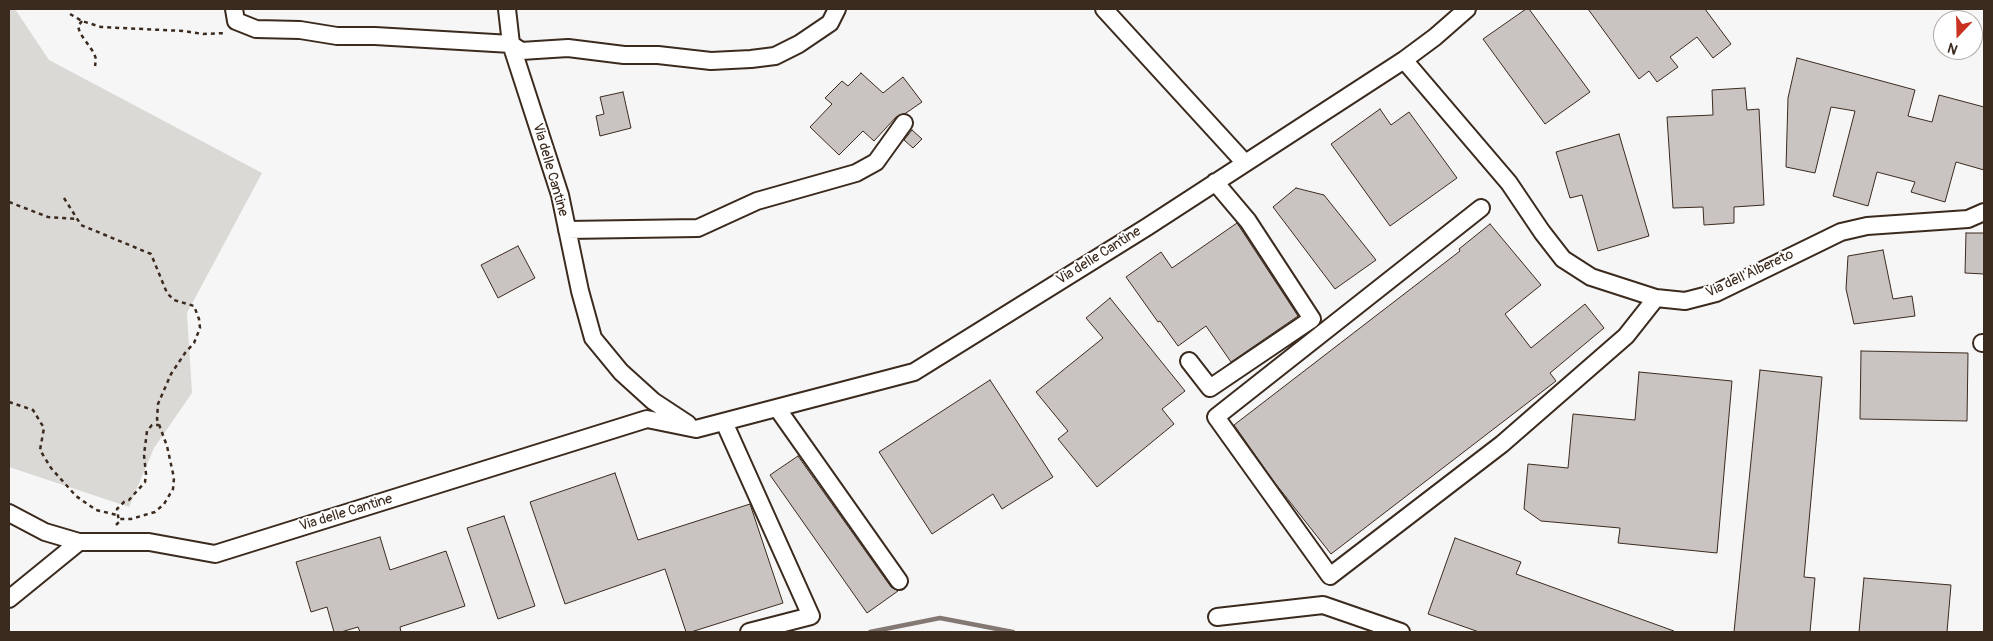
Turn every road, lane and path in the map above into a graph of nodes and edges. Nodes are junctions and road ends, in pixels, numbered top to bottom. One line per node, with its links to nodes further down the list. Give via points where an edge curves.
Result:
1 (234, 9): 8 (street, via 236,21)
2 (507, 9): 9 (street, Via delle Cantine)
3 (838, 9): 9 (street, via 830,23 799,44 775,56 751,59 624,55 568,48 521,50)
4 (1104, 9): 13 (street)
5 (1468, 9): 10 (street, Via delle Cantine)
6 (70, 14): 7 (path)
7 (82, 22): 8 (path, via 101,27 203,34 240,29); 11 (path, via 78,26 80,33 94,53)
8 (245, 24): 9 (street, via 256,28 338,36)
9 (511, 44): 20 (street, Via delle Cantine, via 560,195)
10 (1404, 60): 13 (street, Via delle Cantine); 21 (street, Via dell'Albereto, via 1510,183 1563,259 1591,277)
11 (95, 66)
12 (904, 123): 20 (street, via 876,162 856,173 757,201 698,228)
13 (1245, 163): 14 (street, Via delle Cantine)
14 (1216, 182): 22 (street, via 1248,221 1312,319 1210,388); 24 (street, Via delle Cantine, via 914,372)
15 (64, 198): 19 (path)
16 (9, 202): 19 (path, via 48,217)
17 (1481, 208): 21 (street, via 1216,417 1330,576 1502,444 1626,336)
18 (1984, 212): 21 (street, Via dell'Albereto, via 1968,219 1868,226 1841,232 1716,293 1686,301)
19 (76, 219): 26 (path, via 87,228 151,254 167,293 174,300 194,306 199,319 198,336 164,388 158,404)
20 (567, 230): 27 (street, Via delle Cantine, via 594,338 627,377 654,401)
21 (1656, 298)
22 (1189, 361)
23 (9, 402): 26 (path, via 33,410 44,428 40,450 76,496 96,510 117,515 117,509 145,482 147,431 152,425)
24 (777, 408): 25 (street, Via delle Cantine); 31 (street)
25 (724, 422): 27 (street, Via delle Cantine); 34 (street, via 811,616)
26 (159, 425): 29 (path, via 168,446 174,478 170,496 155,512)
27 (696, 429): 30 (street, Via delle Cantine, via 647,419 215,554 149,542)
28 (9, 513): 30 (street, Via delle Cantine, via 45,532)
29 (118, 519)
30 (79, 542): 32 (street)
31 (899, 581)
32 (9, 599)
33 (1218, 617): 35 (street, via 1323,605)
34 (749, 632)
35 (1401, 632)

